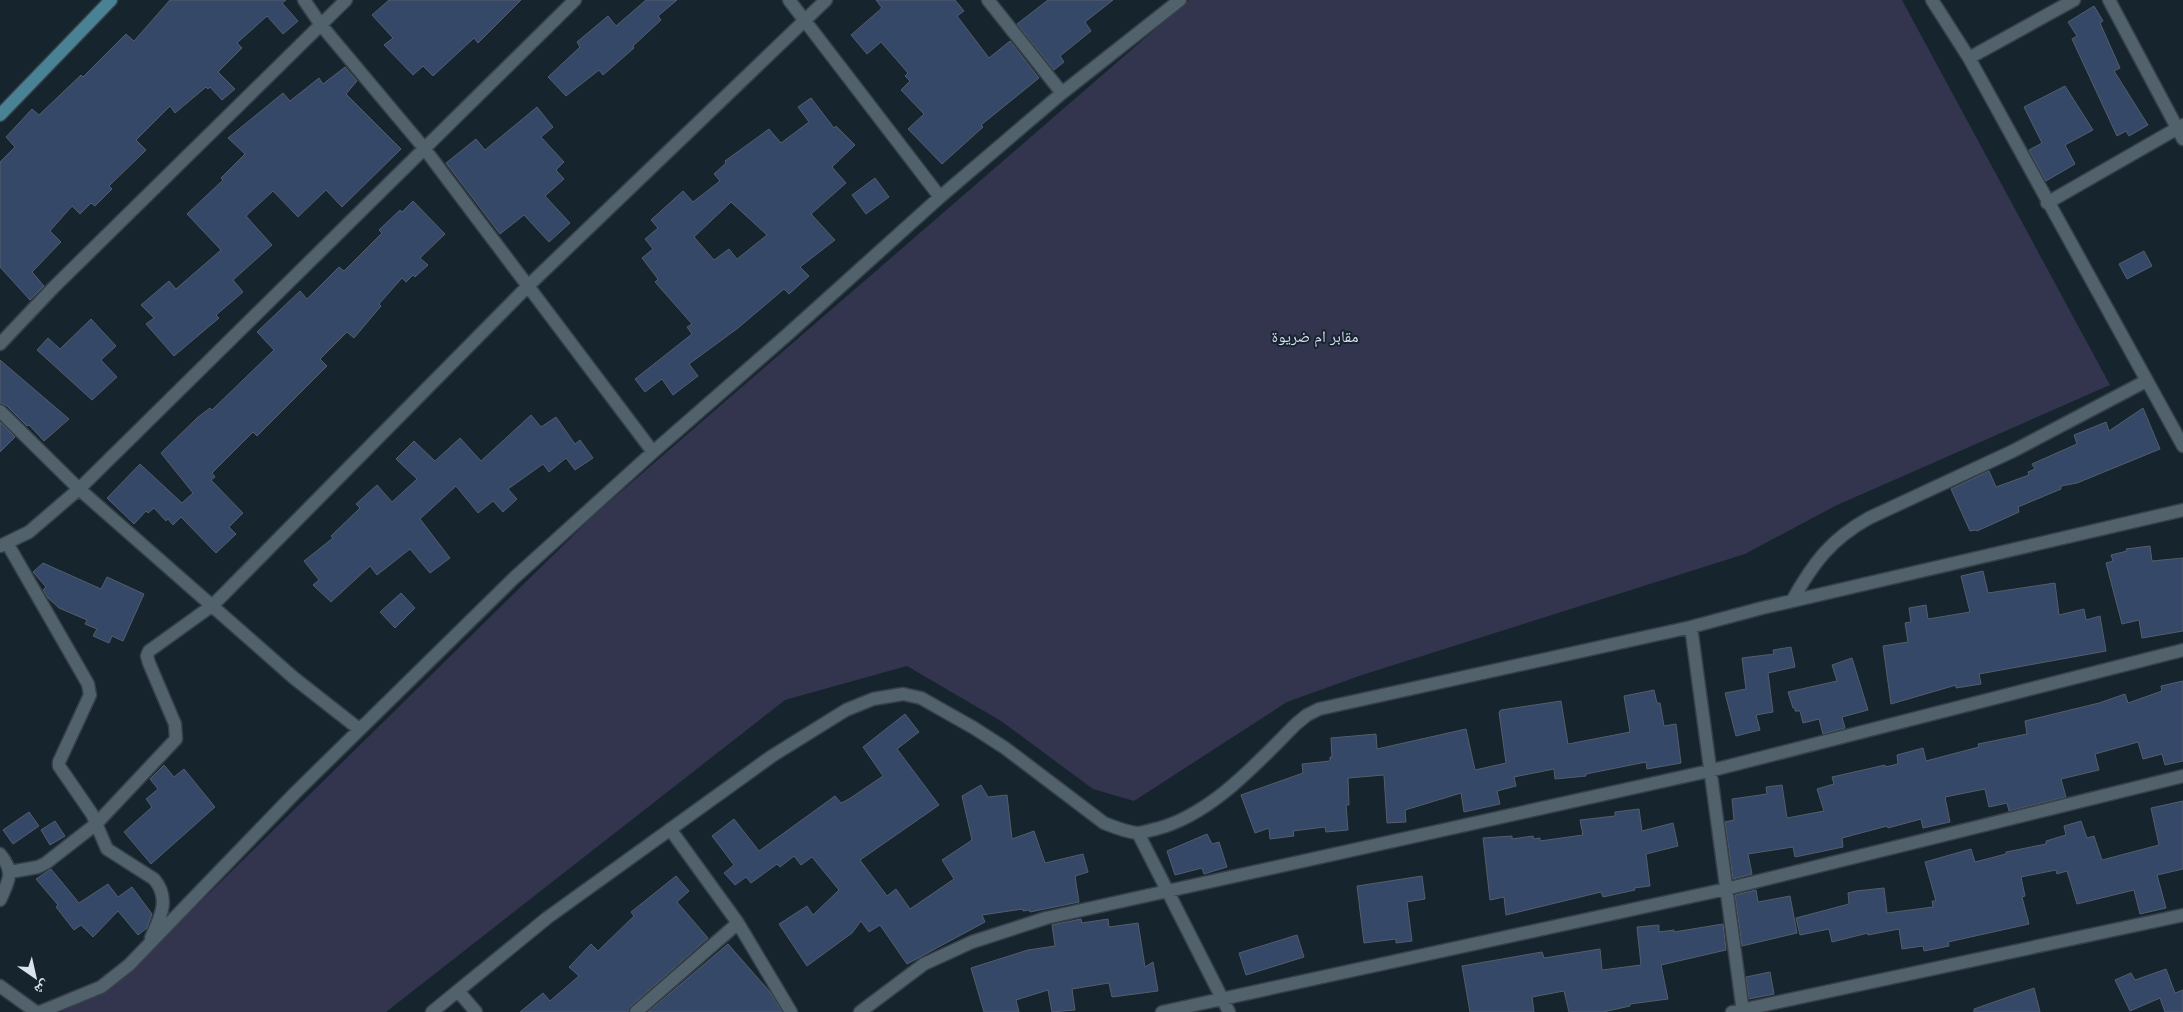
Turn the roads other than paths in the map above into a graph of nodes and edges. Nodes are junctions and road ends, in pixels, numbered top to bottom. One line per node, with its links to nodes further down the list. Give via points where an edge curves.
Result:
1 (111, 0): 16 (street)
2 (304, 0): 13 (street)
3 (346, 0): 13 (street)
4 (575, 0): 18 (street)
5 (789, 0): 12 (street)
6 (826, 0): 12 (street)
7 (988, 0): 15 (street)
8 (1180, 0): 15 (street)
9 (1932, 0): 14 (street)
10 (2074, 0): 14 (street)
11 (2109, 0): 17 (street)
12 (805, 20): 19 (street); 21 (street)
13 (321, 25): 18 (street); 22 (street)
14 (1969, 58): 20 (street)
15 (1062, 93): 19 (street)
16 (0, 115)
17 (2181, 131): 20 (street)
18 (424, 148): 21 (street); 27 (street)
19 (940, 197): 26 (street)
20 (2047, 203): 23 (street)
21 (528, 286): 26 (street); 31 (street)
22 (0, 344)
23 (2146, 382): 25 (street); 30 (street, via 2013,451 1848,530 1809,570)
24 (0, 411): 27 (street)
25 (2183, 446)
26 (653, 452): 34 (street, via 514,578)
27 (80, 489): 29 (street, via 30,532); 31 (street)
28 (2183, 510): 30 (street)
29 (3, 545): 37 (street, via 88,684 90,695 59,762)
30 (1792, 601): 32 (street)
31 (213, 605): 34 (street, via 294,678); 37 (street, via 149,651 149,663 175,724 176,739)
32 (1691, 627): 35 (street); 39 (street, via 1319,709 1296,724 1202,810 1184,820)
33 (2183, 650): 35 (street)
34 (360, 729): 47 (street)
35 (1709, 771): 42 (street); 43 (street)
36 (2183, 776): 42 (street)
37 (96, 824): 41 (street, via 46,863); 47 (street, via 107,849 159,884 164,910)
38 (670, 829): 39 (street, via 772,756 846,710 873,699 903,694 921,698 974,728 1104,823); 46 (street); 49 (street, via 547,918)
39 (1138, 833): 43 (street)
40 (0, 854): 41 (street)
41 (10, 872): 44 (street)
42 (1726, 889): 50 (street); 51 (street)
43 (1166, 891): 50 (street); 57 (street, via 1046,918 972,942 924,964)
44 (0, 900)
45 (2182, 917): 51 (street)
46 (738, 923): 55 (street); 56 (street)
47 (147, 947): 52 (street, via 101,987)
48 (0, 986): 52 (street)
49 (458, 991): 53 (street); 54 (street)
50 (1221, 998): 58 (street); 59 (street)
51 (1739, 1011)
52 (38, 1012)
53 (432, 1012)
54 (476, 1012)
55 (636, 1012)
56 (791, 1012)
57 (860, 1012)
58 (1162, 1012)
59 (1229, 1012)

